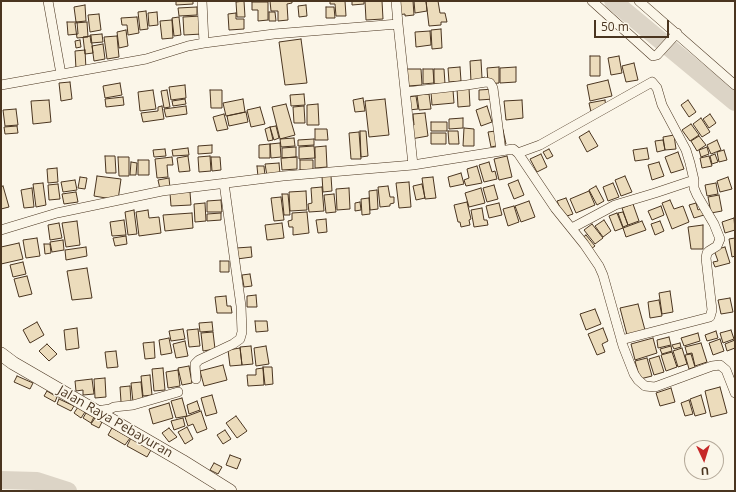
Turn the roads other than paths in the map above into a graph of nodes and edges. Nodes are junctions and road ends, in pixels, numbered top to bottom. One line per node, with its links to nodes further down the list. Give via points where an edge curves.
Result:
1 (48, 1): 9 (street)
2 (202, 1): 8 (street)
3 (396, 1): 6 (street)
4 (592, 1): 7 (street, via 651,55 657,55)
5 (639, 1): 7 (street)
6 (398, 24): 8 (street, via 274,34); 12 (street)
7 (675, 35): 11 (street)
8 (204, 43): 9 (street, via 146,59)
9 (61, 74): 10 (street)
10 (1, 85)
11 (735, 85)
12 (405, 92): 13 (street, via 490,83 493,88); 15 (street)
13 (501, 151): 14 (street, via 513,149); 15 (street)
14 (518, 152): 16 (street, via 540,145 652,82 686,150); 18 (street, via 555,208)
15 (413, 165): 17 (street)
16 (694, 180): 18 (street, via 615,205); 20 (street, via 697,195 720,239 706,258 712,310 710,317)
17 (224, 183): 19 (street, via 162,191 57,213); 22 (street, via 241,306 242,332 240,339 233,344 198,360 195,364)
18 (572, 228): 20 (street, via 599,266)
19 (1, 230)
20 (621, 340): 24 (street, via 634,374 645,386 655,387 720,365 726,370)
21 (1, 355): 25 (main road, Jalan Raya Pebayuran)
22 (196, 379)
23 (178, 392): 25 (street, via 133,405)
24 (735, 393)
25 (96, 411): 26 (main road, Jalan Raya Pebayuran)
26 (230, 491)

